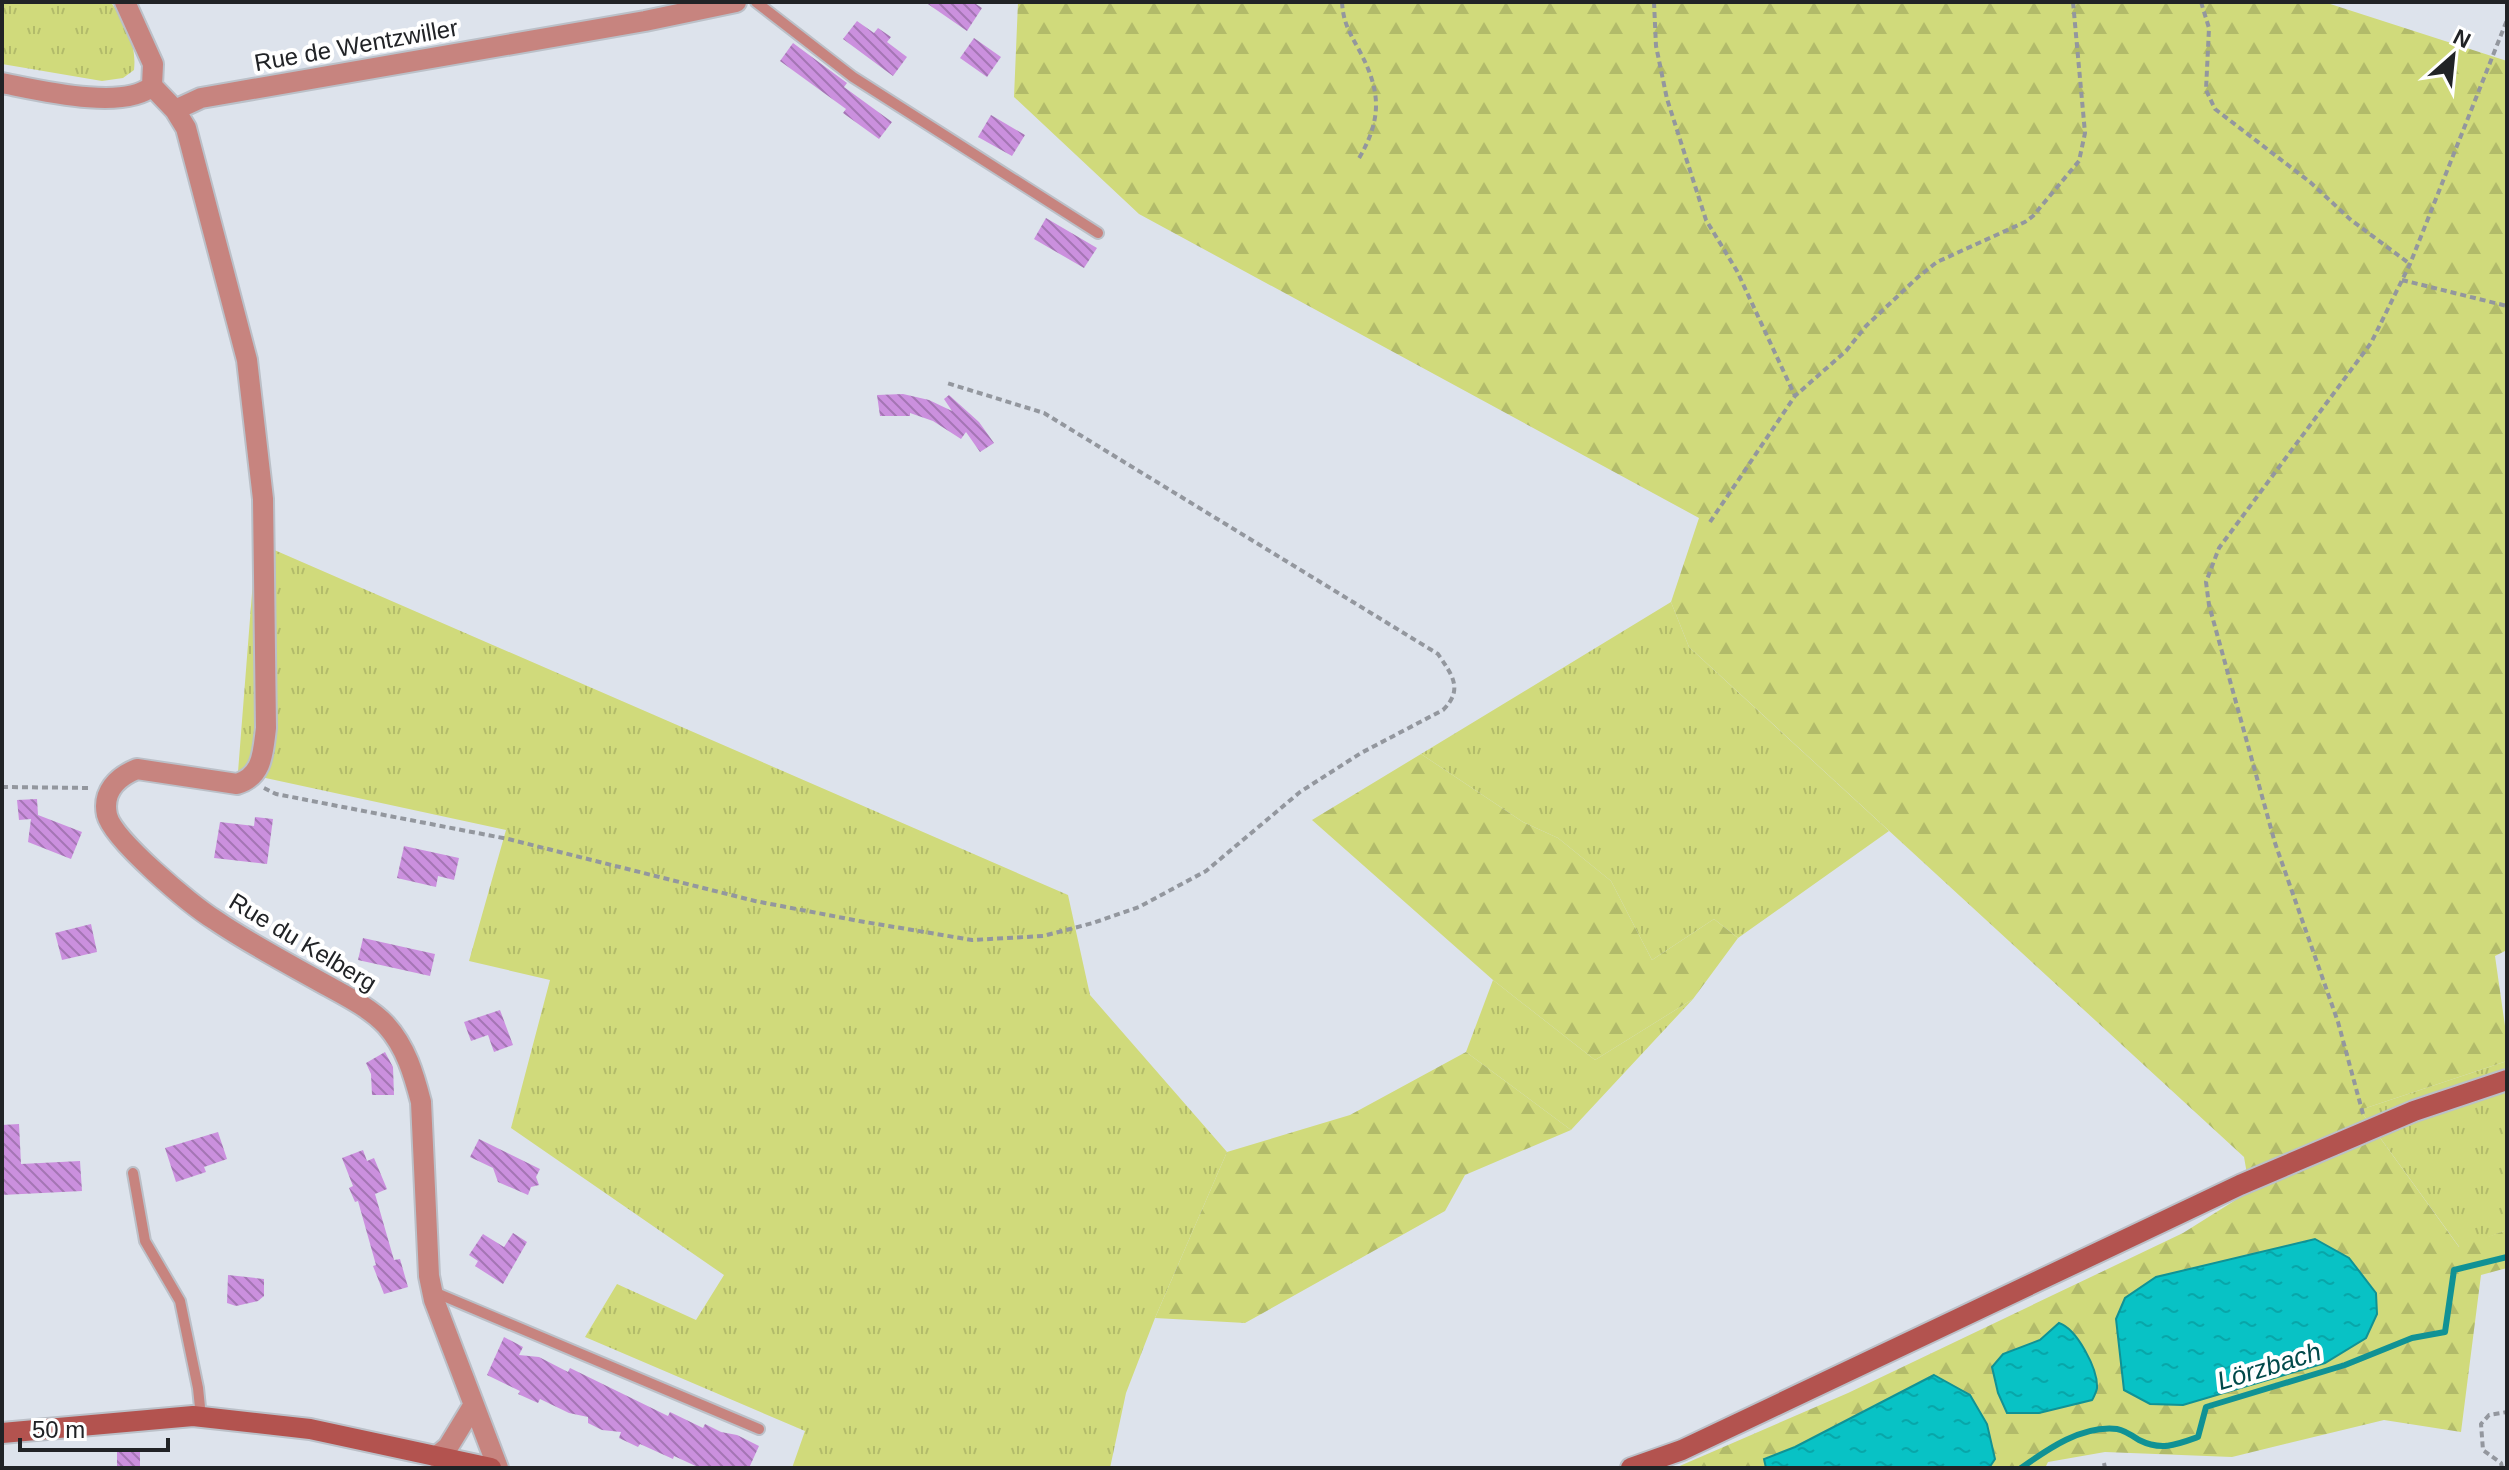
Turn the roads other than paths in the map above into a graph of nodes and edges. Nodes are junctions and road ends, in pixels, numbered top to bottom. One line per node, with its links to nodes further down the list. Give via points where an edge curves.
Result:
1 (125, 2): 5 (street, via 153,64)
2 (736, 2): 6 (street, Rue de Wentzwiller, via 201,98)
3 (756, 2): 7 (lane, via 853,77)
4 (2, 83): 5 (street, via 97,97 124,97)
5 (152, 86): 6 (street)
6 (175, 110): 10 (street, Rue du Kelberg, via 192,147 247,360 263,499 266,728 263,757 249,780 237,784 137,769 110,789 107,818 178,893 215,921 353,1000 396,1038 421,1102)
7 (1098, 233)
8 (2507, 1080): 18 (main road, via 2414,1111 2240,1185 1682,1450)
9 (133, 1173): 12 (lane, via 145,1241 180,1301)
10 (432, 1292): 11 (street, Rue du Kelberg); 13 (lane)
11 (473, 1406): 15 (street); 17 (street, Rue du Kelberg)
12 (201, 1417): 14 (main road); 15 (main road, via 310,1429)
13 (759, 1429)
14 (2, 1433)
15 (436, 1457): 16 (main road)
16 (481, 1467)
17 (498, 1468)
18 (1631, 1468)

